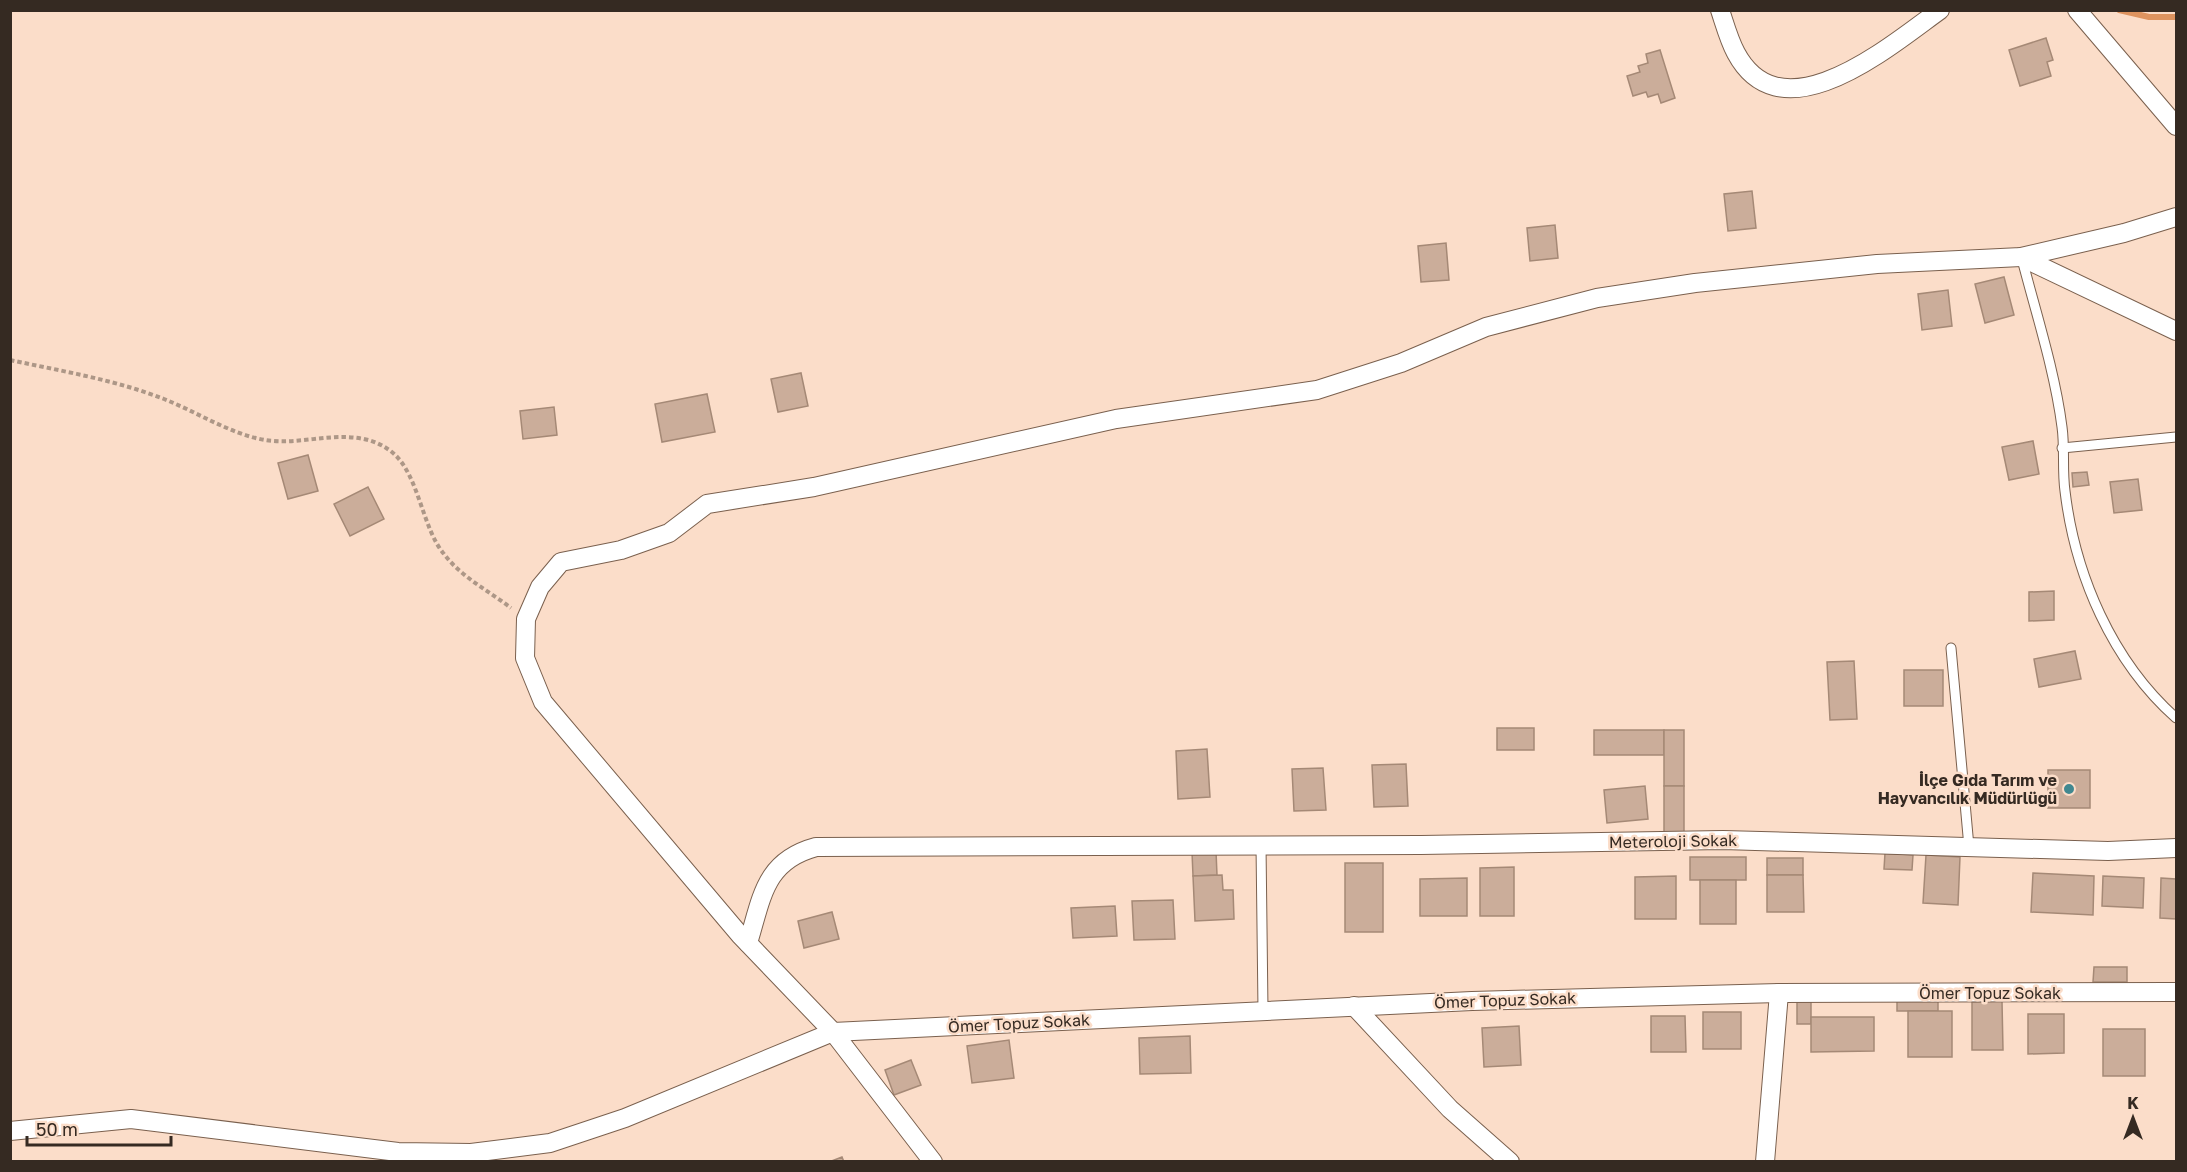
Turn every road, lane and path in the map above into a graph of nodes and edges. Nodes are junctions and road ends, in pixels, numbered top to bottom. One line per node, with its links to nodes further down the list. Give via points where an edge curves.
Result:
1 (1720, 10): 2 (street, via 1737,55 1768,84 1787,89 1814,87 1845,74)
2 (1940, 10)
3 (2077, 11): 4 (street)
4 (2176, 126)
5 (2176, 217): 6 (street)
6 (2021, 257): 7 (street); 10 (lane, via 2062,428); 11 (street, via 1878,264 1695,283 1597,298 1486,327 1401,363 1317,390 1116,419 814,487 707,504 669,533 621,550 561,562 540,586)
7 (2176, 332)
8 (10, 360): 11 (path, via 154,396 266,440 336,436 368,441 394,454 411,480 443,554 462,573)
9 (2176, 437): 10 (lane)
10 (2062, 448): 13 (lane, via 2069,521 2087,584 2134,673 2155,700)
11 (526, 619): 17 (street, via 525,658 543,702)
12 (1951, 648): 15 (lane)
13 (2176, 718)
14 (1261, 845): 15 (street, Meteroloji Sokak, via 1723,840); 17 (street, Meteroloji Sokak, via 816,847 793,855 773,873 765,885); 21 (lane)
15 (1970, 847): 16 (street, Meteroloji Sokak, via 2108,851)
16 (2176, 848)
17 (748, 943): 22 (street)
18 (2176, 992): 19 (street, Ömer Topuz Sokak)
19 (1779, 993): 20 (street, Ömer Topuz Sokak); 26 (street)
20 (1354, 1006): 21 (street, Ömer Topuz Sokak); 25 (street, via 1450,1109)
21 (1263, 1010): 22 (street, Ömer Topuz Sokak)
22 (833, 1032): 23 (street, Ömer Topuz Sokak, via 626,1118 550,1143 471,1153 398,1152 131,1119); 24 (street)
23 (10, 1131)
24 (933, 1161)
25 (1510, 1161)
26 (1765, 1161)

